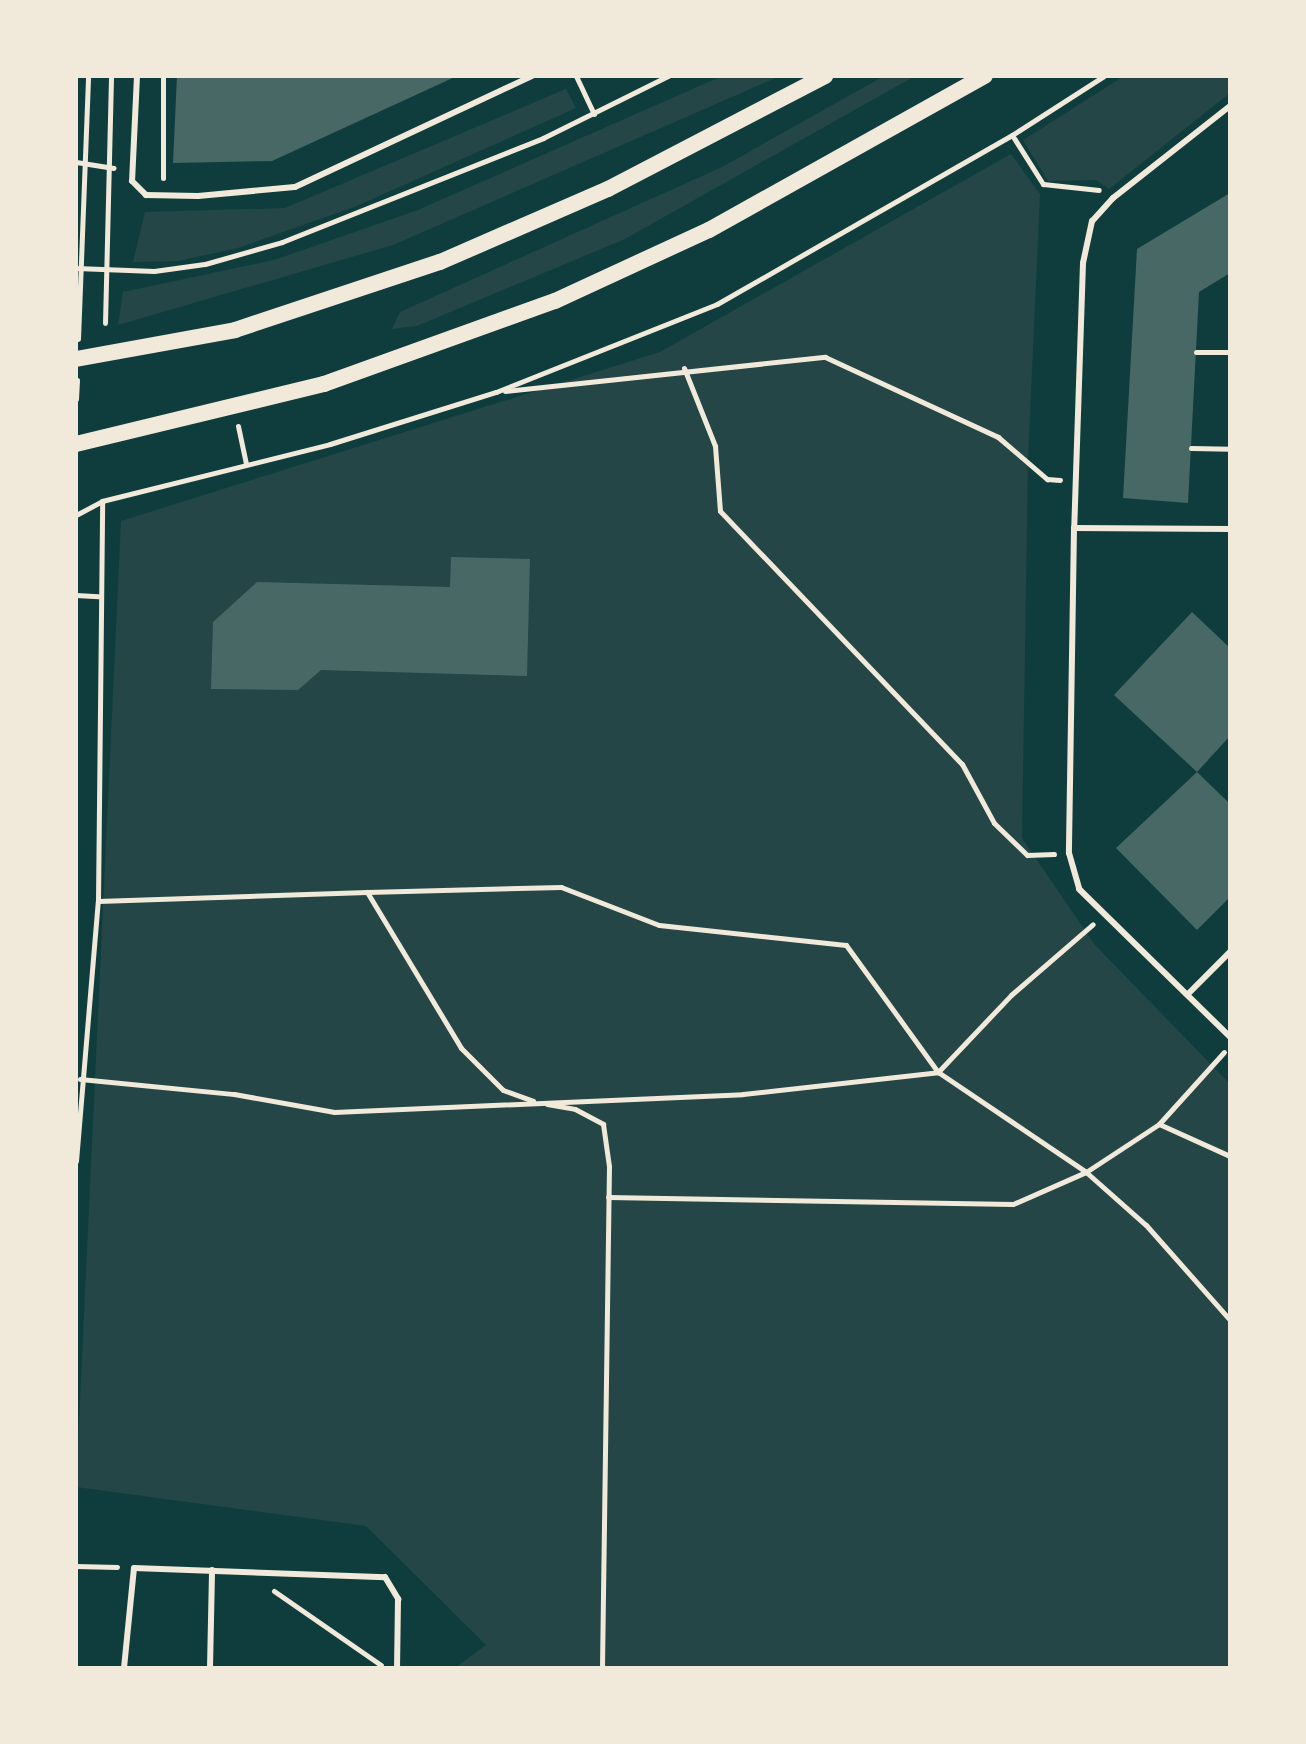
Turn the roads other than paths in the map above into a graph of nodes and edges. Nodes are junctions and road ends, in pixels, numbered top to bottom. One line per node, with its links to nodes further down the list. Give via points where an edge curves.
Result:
1 (137, 76): 2 (lane, via 132,181 146,195 295,187)
2 (532, 76)
3 (825, 76): 6 (main road, via 608,189 440,262 235,330)
4 (985, 76): 7 (main road, via 880,138 626,270 392,363 235,409)
5 (1230, 106): 8 (lane, via 1113,198 1092,221 1083,263)
6 (77, 359)
7 (76, 444)
8 (1074, 528): 9 (lane); 11 (lane, via 1069,853 1079,889 1102,916)
9 (1230, 529)
10 (1230, 952): 11 (lane)
11 (1189, 993): 12 (lane)
12 (1230, 1037)
13 (212, 1570): 14 (lane, via 134,1568); 15 (lane); 16 (lane, via 385,1577 398,1599)
14 (124, 1668)
15 (210, 1668)
16 (397, 1668)

